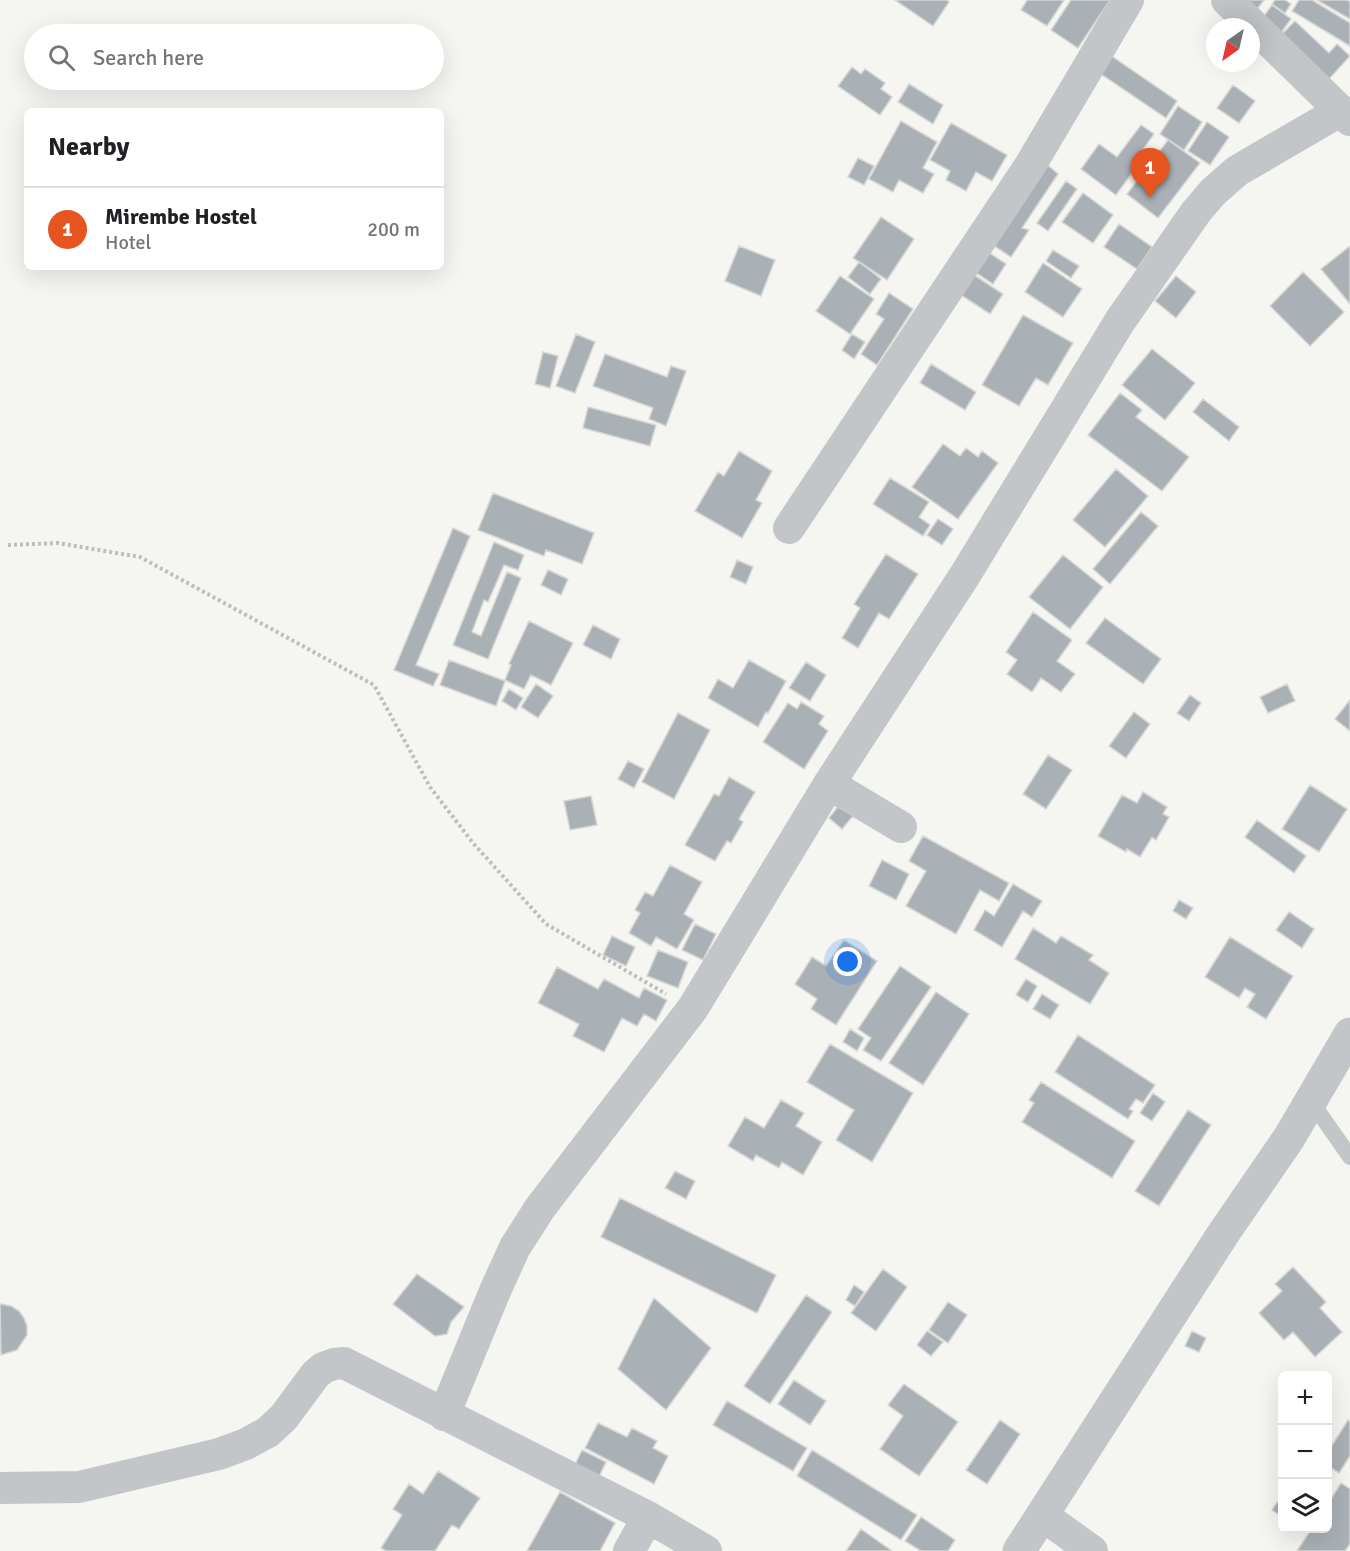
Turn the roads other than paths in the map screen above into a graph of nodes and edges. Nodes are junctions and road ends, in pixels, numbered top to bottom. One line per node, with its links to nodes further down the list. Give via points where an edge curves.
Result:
1 (1128, 0): 4 (street, via 1032,164)
2 (1227, 0): 3 (street)
3 (1345, 116): 5 (street, via 1237,171 1196,212 1120,321 965,574)
4 (789, 528)
5 (829, 784): 6 (street); 10 (street, via 693,1008 540,1208 515,1247)
6 (901, 827)
7 (1350, 1034): 8 (street)
8 (1311, 1101): 9 (lane); 12 (street)
9 (1350, 1157)
10 (444, 1415): 11 (street, via 344,1363 334,1364 315,1375 268,1432 246,1444 79,1487); 13 (street)
11 (0, 1488)
12 (1042, 1515): 16 (street); 17 (street)
13 (648, 1517): 14 (street); 15 (street)
14 (629, 1551)
15 (706, 1551)
16 (1019, 1551)
17 (1092, 1551)

